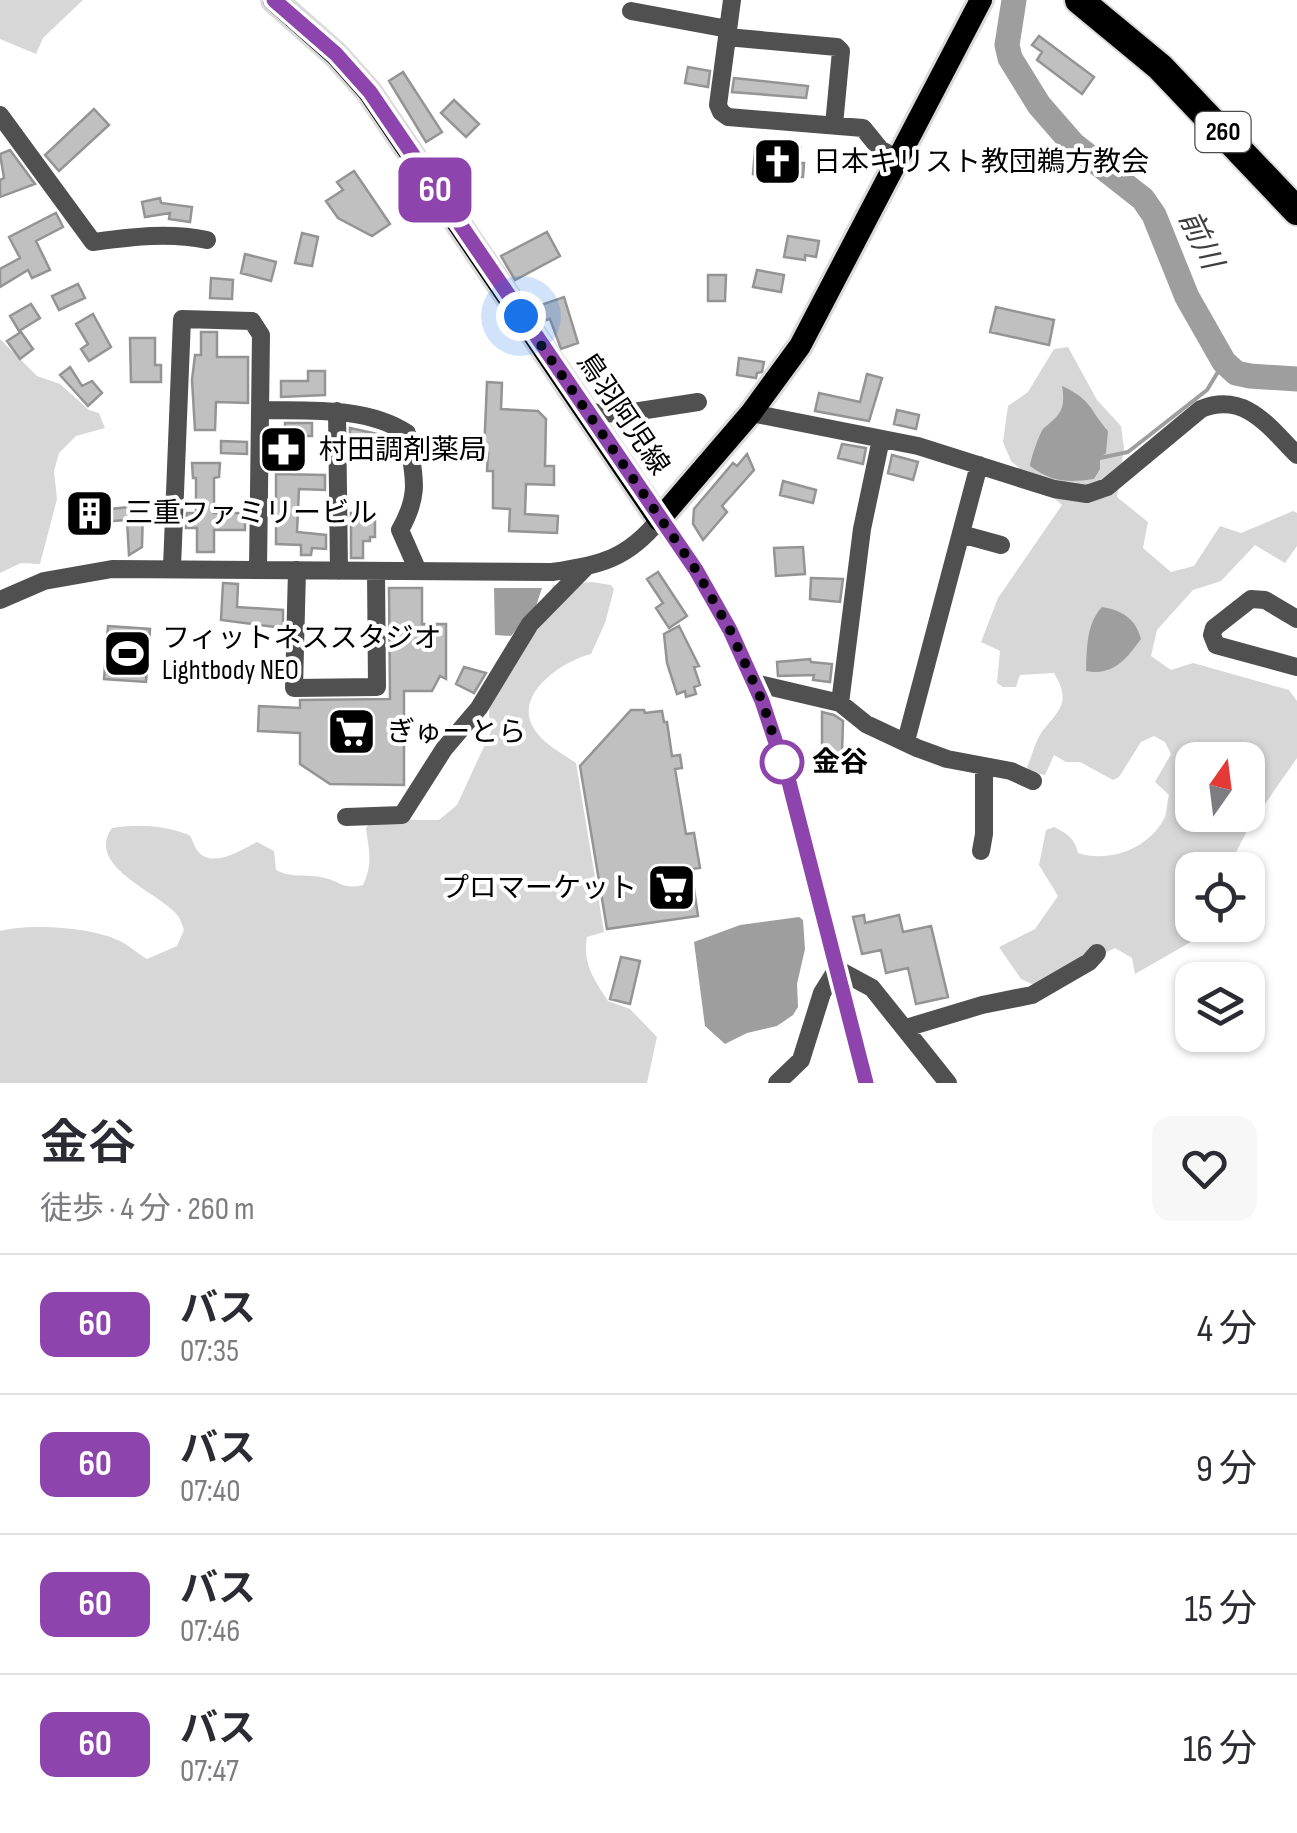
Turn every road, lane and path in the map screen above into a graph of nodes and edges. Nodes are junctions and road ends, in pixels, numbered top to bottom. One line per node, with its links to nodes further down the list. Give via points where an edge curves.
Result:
1 (274, 0): 15 (main road, 鳥羽阿児線, via 370,92)
2 (732, 0): 6 (street)
3 (1083, 1): 10 (highway, 260)
4 (979, 2): 9 (main road, 鳥羽阿児線)
5 (631, 11): 6 (street)
6 (728, 33): 8 (street, via 837,47); 8 (street, via 721,112)
7 (0, 115): 11 (street, via 93,242 182,234)
8 (834, 125): 9 (street, via 862,128)
9 (899, 160): 16 (main road, 鳥羽阿児線, via 800,346)
10 (1293, 198)
11 (208, 240)
12 (698, 402): 15 (street, via 620,414)
13 (261, 410): 14 (street); 23 (street, via 260,335 252,321 182,319); 25 (street)
14 (336, 412): 27 (street); 29 (street, via 407,433 416,492 400,530)
15 (586, 412): 20 (main road, 鳥羽阿児線)
16 (751, 413): 17 (street); 20 (main road, 鳥羽阿児線)
17 (881, 439): 19 (street); 34 (street)
18 (1297, 456): 19 (street, via 1258,414 1228,403 1201,409 1118,478 1087,494)
19 (979, 465): 21 (street)
20 (659, 520): 24 (street, via 625,554); 33 (street, via 696,570)
21 (960, 534): 22 (street); 35 (street)
22 (1000, 545)
23 (172, 568): 25 (street); 30 (street, via 76,573)
24 (585, 568): 29 (street); 38 (street, via 530,624 402,814)
25 (258, 569): 26 (street)
26 (297, 570): 27 (street); 28 (street, via 294,688 377,687)
27 (339, 570): 28 (street)
28 (376, 571): 29 (street)
29 (418, 571)
30 (0, 600)
31 (1297, 618): 32 (street, via 1251,599 1212,635 1216,645)
32 (1297, 667)
33 (754, 683): 34 (street); 41 (street, via 789,782)
34 (840, 702): 35 (street, via 866,724)
35 (906, 741): 36 (street)
36 (984, 766): 37 (street); 39 (street)
37 (1033, 782)
38 (346, 817)
39 (981, 850)
40 (1096, 953): 42 (street, via 1032,995)
41 (836, 968): 42 (street, via 872,988); 43 (street, via 801,1060); 44 (street)
42 (906, 1028): 45 (street)
43 (777, 1083)
44 (866, 1083)
45 (948, 1083)

